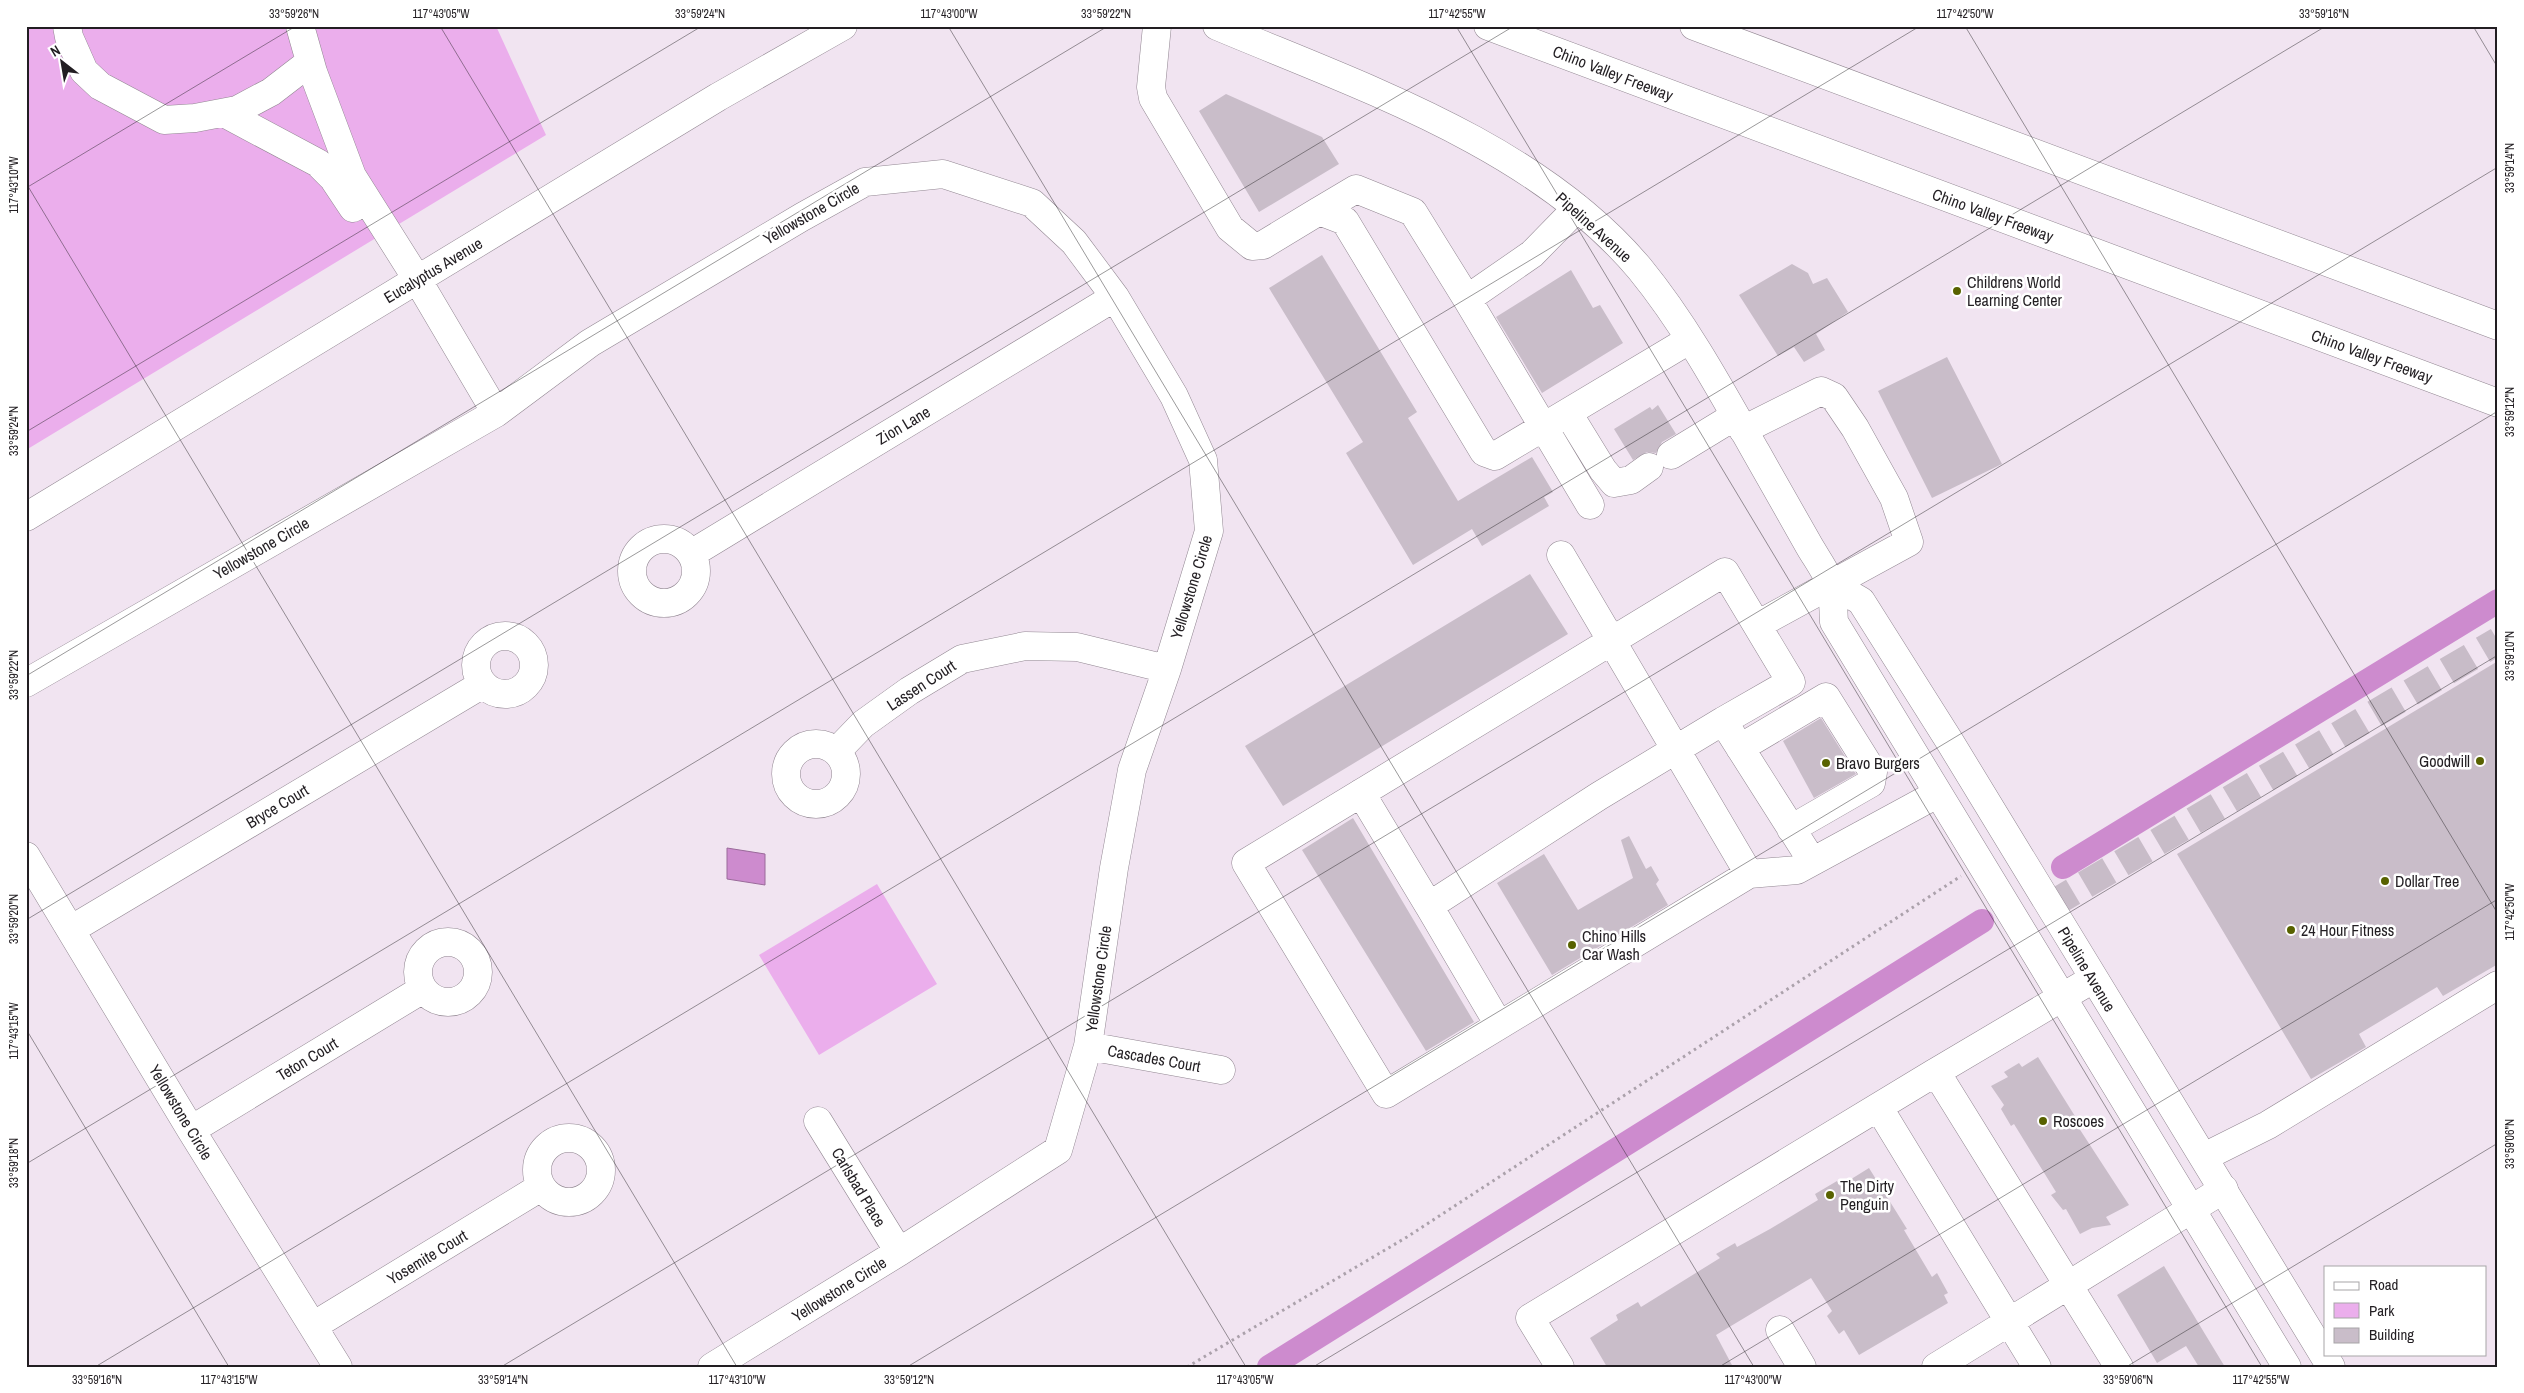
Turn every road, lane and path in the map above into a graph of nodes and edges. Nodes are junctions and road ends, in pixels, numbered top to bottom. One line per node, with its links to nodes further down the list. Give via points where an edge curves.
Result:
1 (67, 26): 9 (main road, via 84,71 100,86 164,120)
2 (300, 26): 8 (main road)
3 (843, 26): 12 (main road, Eucalyptus Avenue, via 718,97)
4 (1157, 26): 11 (main road, via 1152,98 1230,228 1252,246 1263,245)
5 (1218, 26): 10 (main road, Pipeline Avenue, via 1477,140)
6 (1488, 26): 17 (main road, Chino Valley Freeway)
7 (1700, 29): 15 (main road)
8 (310, 62): 9 (main road, via 271,92 237,110); 12 (main road, via 352,176)
9 (224, 112): 12 (main road, via 318,162)
10 (1577, 208): 14 (main road, via 1532,254); 16 (main road, Pipeline Avenue, via 1639,269)
11 (1319, 210): 14 (main road, via 1356,189 1413,212); 21 (main road, via 1345,221 1484,452 1495,456)
12 (410, 284): 18 (main road); 23 (main road, Eucalyptus Avenue)
13 (1115, 297): 18 (main road, Yellowstone Circle, via 1074,242 1032,203 943,174 864,182 590,343); 24 (main road, Zion Lane); 29 (main road, Yellowstone Circle, via 1174,396 1203,460 1209,531)
14 (1467, 299): 21 (main road)
15 (2498, 326)
16 (1689, 340): 19 (main road); 20 (main road, Pipeline Avenue)
17 (2498, 403)
18 (496, 413): 30 (main road, Yellowstone Circle)
19 (1568, 413): 20 (main road, via 1614,483 1631,480 1660,461); 21 (main road)
20 (1739, 423): 26 (main road, Pipeline Avenue); 26 (main road, via 1821,391 1834,397 1856,428 1894,498 1909,542)
21 (1544, 428): 22 (main road)
22 (1590, 505)
23 (26, 517)
24 (692, 554)
25 (1562, 555): 28 (main road)
26 (1830, 583): 27 (main road); 37 (main road, Pipeline Avenue, via 1834,622); 45 (main road, Pipeline Avenue, via 1861,601)
27 (1757, 625): 28 (main road, via 1725,572); 32 (main road, via 1791,682)
28 (1613, 640): 34 (main road); 36 (main road)
29 (1167, 669): 35 (main road, Lassen Court, via 1077,647 1025,646 962,659 863,724); 50 (main road, Yellowstone Circle, via 1132,770)
30 (26, 683)
31 (483, 684): 44 (main road, Bryce Court)
32 (1723, 722): 33 (main road); 34 (main road)
33 (1740, 748): 38 (main road); 38 (main road, via 1826,697 1873,772 1870,782)
34 (1677, 750): 42 (main road); 43 (main road, via 1599,796)
35 (837, 751)
36 (1361, 794): 43 (main road); 49 (main road, via 1246,863 1386,1094)
37 (1937, 794): 40 (main road); 41 (main road, Pipeline Avenue)
38 (1791, 829): 40 (main road)
39 (26, 856): 44 (main road, Yellowstone Circle)
40 (1812, 861): 42 (main road, via 1797,870)
41 (1986, 871): 48 (main road, Pipeline Avenue); 69 (path, via 1407,1237)
42 (1749, 874): 49 (main road)
43 (1429, 906): 49 (main road)
44 (72, 929): 55 (main road, Yellowstone Circle)
45 (2093, 979): 48 (main road); 56 (main road, Pipeline Avenue)
46 (2498, 986): 56 (main road, via 2268,1124)
47 (423, 988): 55 (main road, Teton Court)
48 (2062, 997): 52 (main road); 59 (main road, Pipeline Avenue)
49 (1499, 1025)
50 (1088, 1046): 51 (main road, Cascades Court); 60 (main road, Yellowstone Circle, via 1058,1150)
51 (1221, 1070)
52 (1936, 1072): 53 (main road); 61 (main road)
53 (1879, 1108): 62 (main road); 70 (main road, via 1530,1318)
54 (818, 1121): 60 (main road, Carlsbad Place)
55 (191, 1130): 63 (main road, Yellowstone Circle)
56 (2204, 1157): 58 (main road, Pipeline Avenue)
57 (541, 1188): 63 (main road, Yosemite Court)
58 (2224, 1189): 59 (main road); 65 (main road, Pipeline Avenue)
59 (2192, 1208): 61 (main road); 75 (main road, Pipeline Avenue)
60 (899, 1252): 68 (main road, Yellowstone Circle)
61 (2070, 1286): 62 (main road); 74 (main road)
62 (2009, 1323): 72 (main road); 73 (main road)
63 (313, 1326): 67 (main road, Yellowstone Circle)
64 (1780, 1330): 71 (main road)
65 (2324, 1355)
66 (2324, 1356): 76 (main road, Pipeline Avenue)
67 (338, 1367)
68 (712, 1367)
69 (1187, 1367)
70 (1560, 1367)
71 (1802, 1367)
72 (1936, 1367)
73 (2036, 1367)
74 (2119, 1367)
75 (2287, 1367)
76 (2331, 1367)

